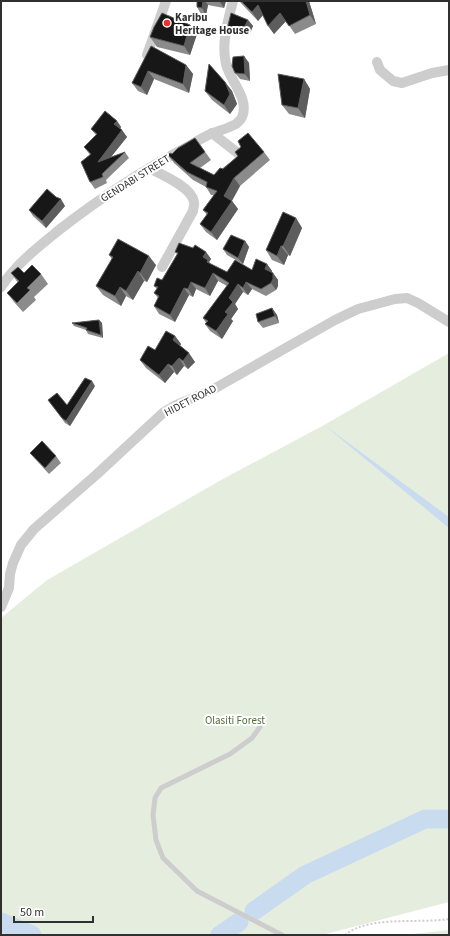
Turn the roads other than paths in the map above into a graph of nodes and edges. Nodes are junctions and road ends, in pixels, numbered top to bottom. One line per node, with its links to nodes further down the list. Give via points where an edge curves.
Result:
1 (166, 1): 3 (street)
2 (233, 1): 6 (street, GENDABI STREET, via 224,45 225,57 227,67 243,99 243,116 239,121)
3 (147, 55)
4 (377, 62): 5 (street, via 380,70 393,81 402,83)
5 (449, 70)
6 (212, 133): 7 (street); 8 (street, GENDABI STREET)
7 (239, 154)
8 (149, 168): 9 (street, via 185,188 195,202 193,211); 10 (street, GENDABI STREET, via 47,239 9,275)
9 (162, 267)
10 (1, 287)
11 (449, 322): 12 (street, HIDET ROAD, via 407,298 366,307 335,320 212,390 164,412 34,529 21,545 13,563 9,588)
12 (1, 607)
13 (260, 727): 14 (lane, via 252,738 230,754 161,788 155,798 153,815 156,840 163,858 197,891)
14 (282, 935)

